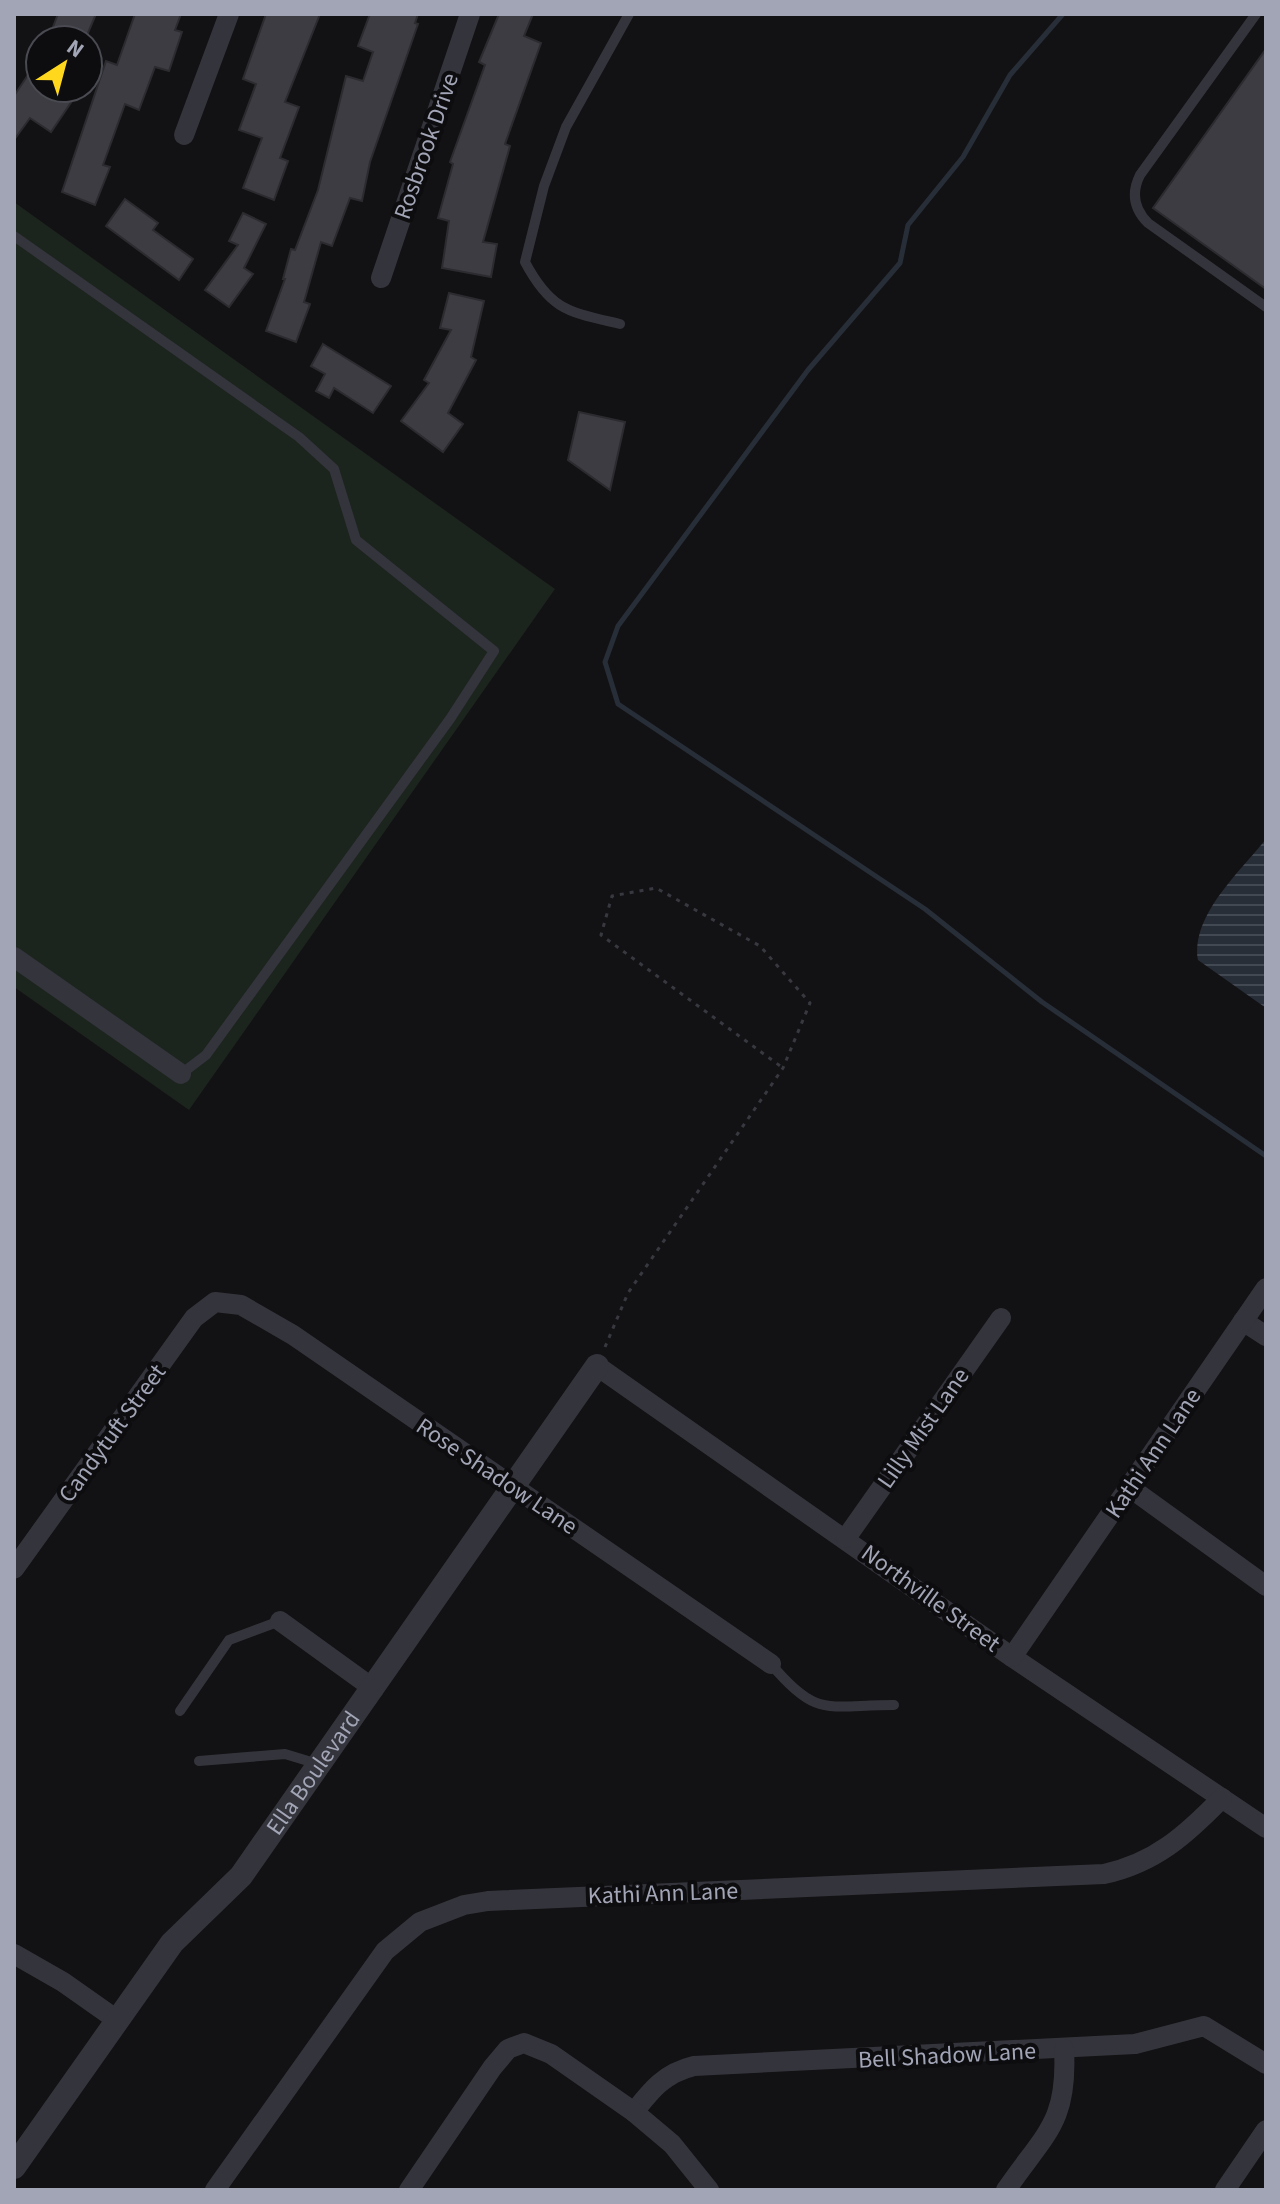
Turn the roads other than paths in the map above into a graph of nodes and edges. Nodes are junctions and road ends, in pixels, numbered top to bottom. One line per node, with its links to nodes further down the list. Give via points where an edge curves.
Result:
1 (229, 14): 5 (street)
2 (470, 14): 7 (street, Rosbrook Drive)
3 (629, 14): 9 (lane, via 566,127 525,262 539,289 566,311)
4 (1256, 14): 8 (lane, via 1140,175 1134,192 1137,209 1148,223)
5 (184, 135)
6 (14, 236): 11 (lane, via 299,437 334,469 356,540 494,651 206,1055)
7 (381, 278)
8 (1266, 307)
9 (620, 324)
10 (14, 957): 11 (street)
11 (181, 1074)
12 (1266, 1288): 15 (street, Kathi Ann Lane)
13 (215, 1302): 19 (street, Rose Shadow Lane, via 241,1305 261,1315); 21 (street, Candytuft Street, via 194,1318)
14 (1001, 1318): 20 (street, Lilly Mist Lane)
15 (1243, 1321): 16 (street); 18 (street, Kathi Ann Lane)
16 (1266, 1336)
17 (597, 1366): 19 (street, Ella Boulevard); 20 (street, Northville Street)
18 (1129, 1487): 22 (street); 24 (street, Kathi Ann Lane)
19 (515, 1488): 25 (street, Rose Shadow Lane); 26 (street, Ella Boulevard)
20 (846, 1538): 24 (street, Northville Street)
21 (14, 1569)
22 (1266, 1586)
23 (280, 1621): 26 (street); 28 (lane, via 229,1640)
24 (1012, 1657): 31 (street, Northville Street)
25 (771, 1664): 27 (lane, via 798,1696 816,1706)
26 (374, 1689): 30 (street, Ella Boulevard)
27 (894, 1705)
28 (180, 1711)
29 (199, 1761): 30 (lane, via 285,1754)
30 (320, 1765): 34 (street, Ella Boulevard, via 241,1876 172,1943)
31 (1222, 1798): 32 (street, Northville Street); 40 (street, Kathi Ann Lane, via 1162,1853 1104,1874 512,1899 441,1913 401,1935 385,1951)
32 (1266, 1828)
33 (14, 1954): 34 (street)
34 (117, 2020): 39 (street, Ella Boulevard)
35 (1064, 2049): 36 (street, Bell Shadow Lane, via 1135,2044 1204,2026); 37 (street, Bell Shadow Lane, via 694,2066 657,2082); 43 (street, via 1066,2086 1060,2113)
36 (1266, 2064)
37 (634, 2112): 41 (street, via 537,2045 524,2043 508,2049); 42 (street, via 672,2144)
38 (1266, 2130): 44 (street)
39 (14, 2167)
40 (215, 2190)
41 (409, 2190)
42 (709, 2190)
43 (1006, 2190)
44 (1225, 2190)

